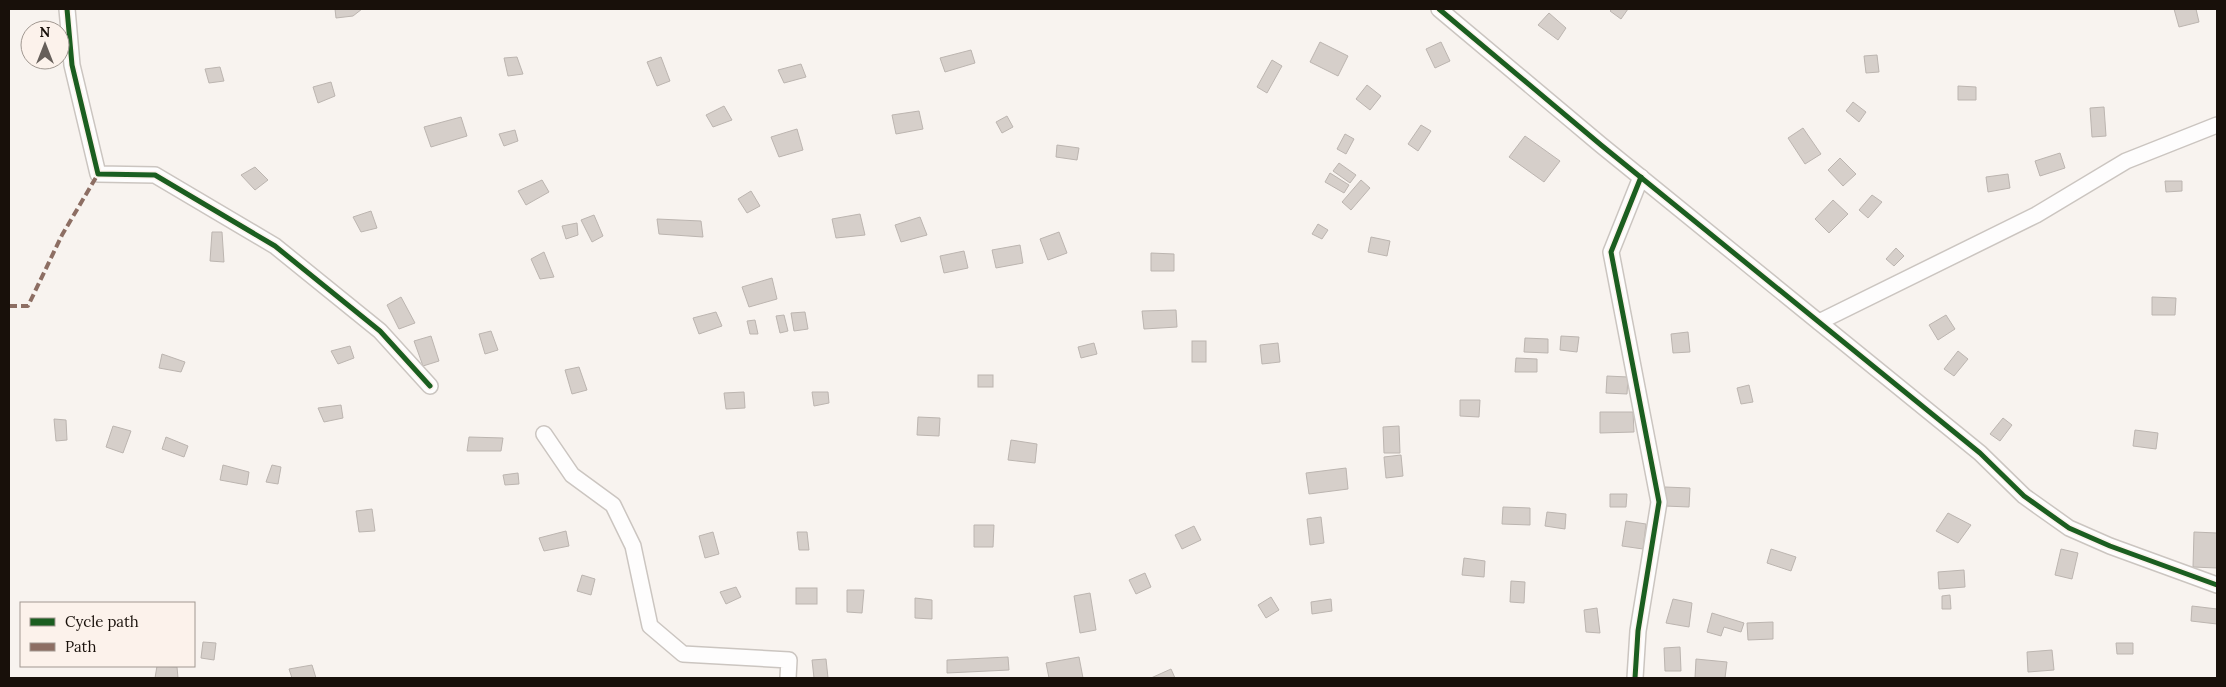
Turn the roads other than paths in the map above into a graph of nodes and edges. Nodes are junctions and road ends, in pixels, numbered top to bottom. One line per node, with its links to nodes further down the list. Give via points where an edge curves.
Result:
1 (67, 9): 6 (street, via 72,66 98,174 155,175 275,246 380,331)
2 (1439, 9): 4 (street)
3 (2217, 125): 5 (street, via 2126,161 2036,215)
4 (1641, 177): 5 (street); 10 (street, via 1612,252 1659,502 1638,631)
5 (1819, 322): 8 (street, via 1980,453 2024,496 2069,528)
6 (430, 386)
7 (544, 434): 9 (street, via 572,475 614,505 633,546 650,626 683,654 789,660)
8 (2217, 584)
9 (788, 678)
10 (1635, 678)

